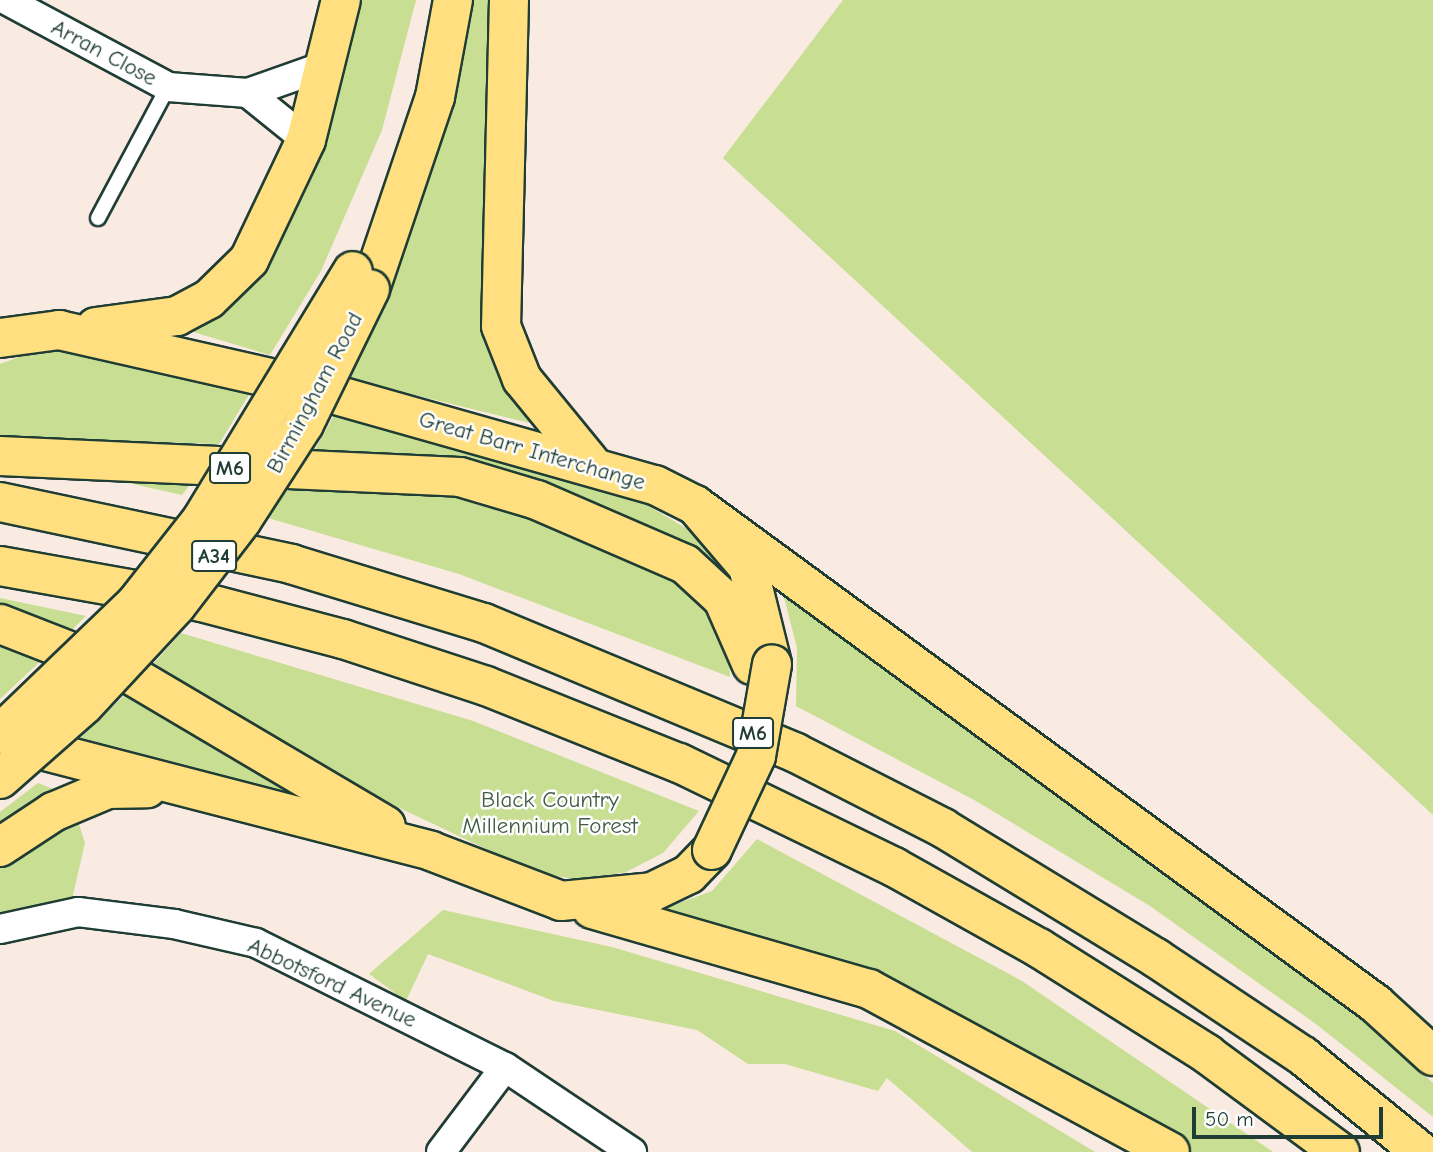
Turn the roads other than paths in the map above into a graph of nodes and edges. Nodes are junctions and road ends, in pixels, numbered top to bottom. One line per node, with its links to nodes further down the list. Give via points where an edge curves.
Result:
1 (6, 0): 7 (street, Arran Close)
2 (341, 0): 6 (highway)
3 (431, 0): 11 (highway, Birmingham Road / A34, via 422,67)
4 (453, 0): 11 (highway, Birmingham Road / A34, via 435,97)
5 (509, 0): 15 (highway, via 501,326 522,379)
6 (327, 65): 8 (street, Arran Close); 9 (highway)
7 (168, 87): 8 (street, Arran Close); 10 (lane)
8 (248, 93): 9 (street)
9 (306, 140): 12 (highway, via 249,260 209,299 177,316)
10 (97, 218)
11 (362, 280): 21 (highway, Birmingham Road / A34, bridge, via 202,519 136,603); 22 (highway, Birmingham Road / A34, bridge, via 304,424 242,520 176,606 83,705)
12 (59, 330): 13 (highway, Great Barr Interchange); 15 (highway, Great Barr Interchange)
13 (0, 338)
14 (0, 456): 20 (highway, M6, via 460,477 537,500 685,564 723,599)
15 (590, 462): 17 (highway, Great Barr Interchange)
16 (0, 502): 34 (highway, M6, via 291,564 472,619 654,689 796,753 943,828 1156,958 1303,1056)
17 (695, 505): 20 (highway, Great Barr Interchange, via 748,567); 28 (highway, via 1376,1004)
18 (0, 566): 33 (highway, via 202,602 343,639 486,687 679,763 894,867 1039,947 1207,1054)
19 (0, 624): 25 (highway, via 131,676)
20 (762, 665): 26 (highway, Great Barr Interchange, bridge, via 756,756 712,850 689,874 652,892)
21 (0, 736): 23 (highway, Great Barr Interchange)
22 (0, 779)
23 (180, 787): 24 (highway, via 108,789 53,812); 25 (highway, Great Barr Interchange)
24 (0, 847)
25 (431, 851): 26 (highway, Great Barr Interchange)
26 (562, 901): 32 (highway, via 869,989)
27 (0, 929): 29 (street, Abbotsford Avenue, via 78,912 174,924 256,943)
28 (1433, 1056)
29 (505, 1067): 30 (street); 31 (street, Abbotsford Avenue)
30 (440, 1152)
31 (632, 1152)
32 (1170, 1152)
33 (1340, 1152)
34 (1421, 1152)

